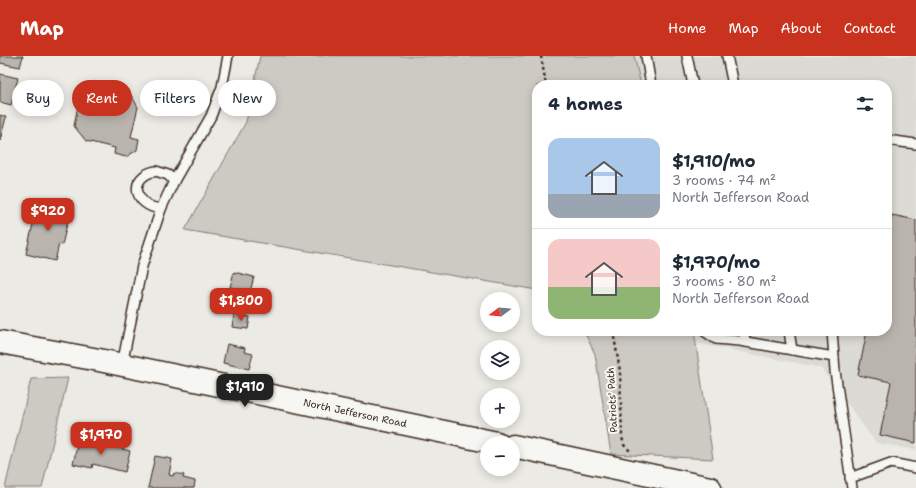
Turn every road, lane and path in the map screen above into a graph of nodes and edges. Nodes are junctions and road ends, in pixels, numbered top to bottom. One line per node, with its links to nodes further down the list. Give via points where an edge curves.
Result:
1 (228, 56): 12 (lane, via 222,87 211,116)
2 (541, 56): 6 (path)
3 (646, 56): 7 (lane)
4 (687, 56): 8 (lane)
5 (727, 56): 9 (lane)
6 (545, 80)
7 (650, 80)
8 (692, 80)
9 (732, 80)
10 (892, 141): 11 (lane)
11 (916, 144)
12 (174, 181): 13 (lane); 13 (lane, via 156,170 140,180 140,198 148,206)
13 (161, 209): 23 (lane, via 142,266)
14 (614, 336): 26 (path, Patriots' Path, via 620,371 623,441 631,452)
15 (712, 336): 20 (lane, via 716,339)
16 (743, 336): 20 (lane)
17 (790, 336): 21 (lane)
18 (832, 336): 22 (lane)
19 (0, 342): 23 (street, North Jefferson Road)
20 (742, 342): 21 (lane)
21 (792, 350): 22 (lane)
22 (834, 358): 28 (lane)
23 (122, 365): 24 (street, North Jefferson Road)
24 (480, 439)
25 (520, 447): 29 (street)
26 (638, 454)
27 (916, 468): 28 (lane, via 891,463)
28 (850, 478): 30 (lane)
29 (710, 488)
30 (852, 488)

